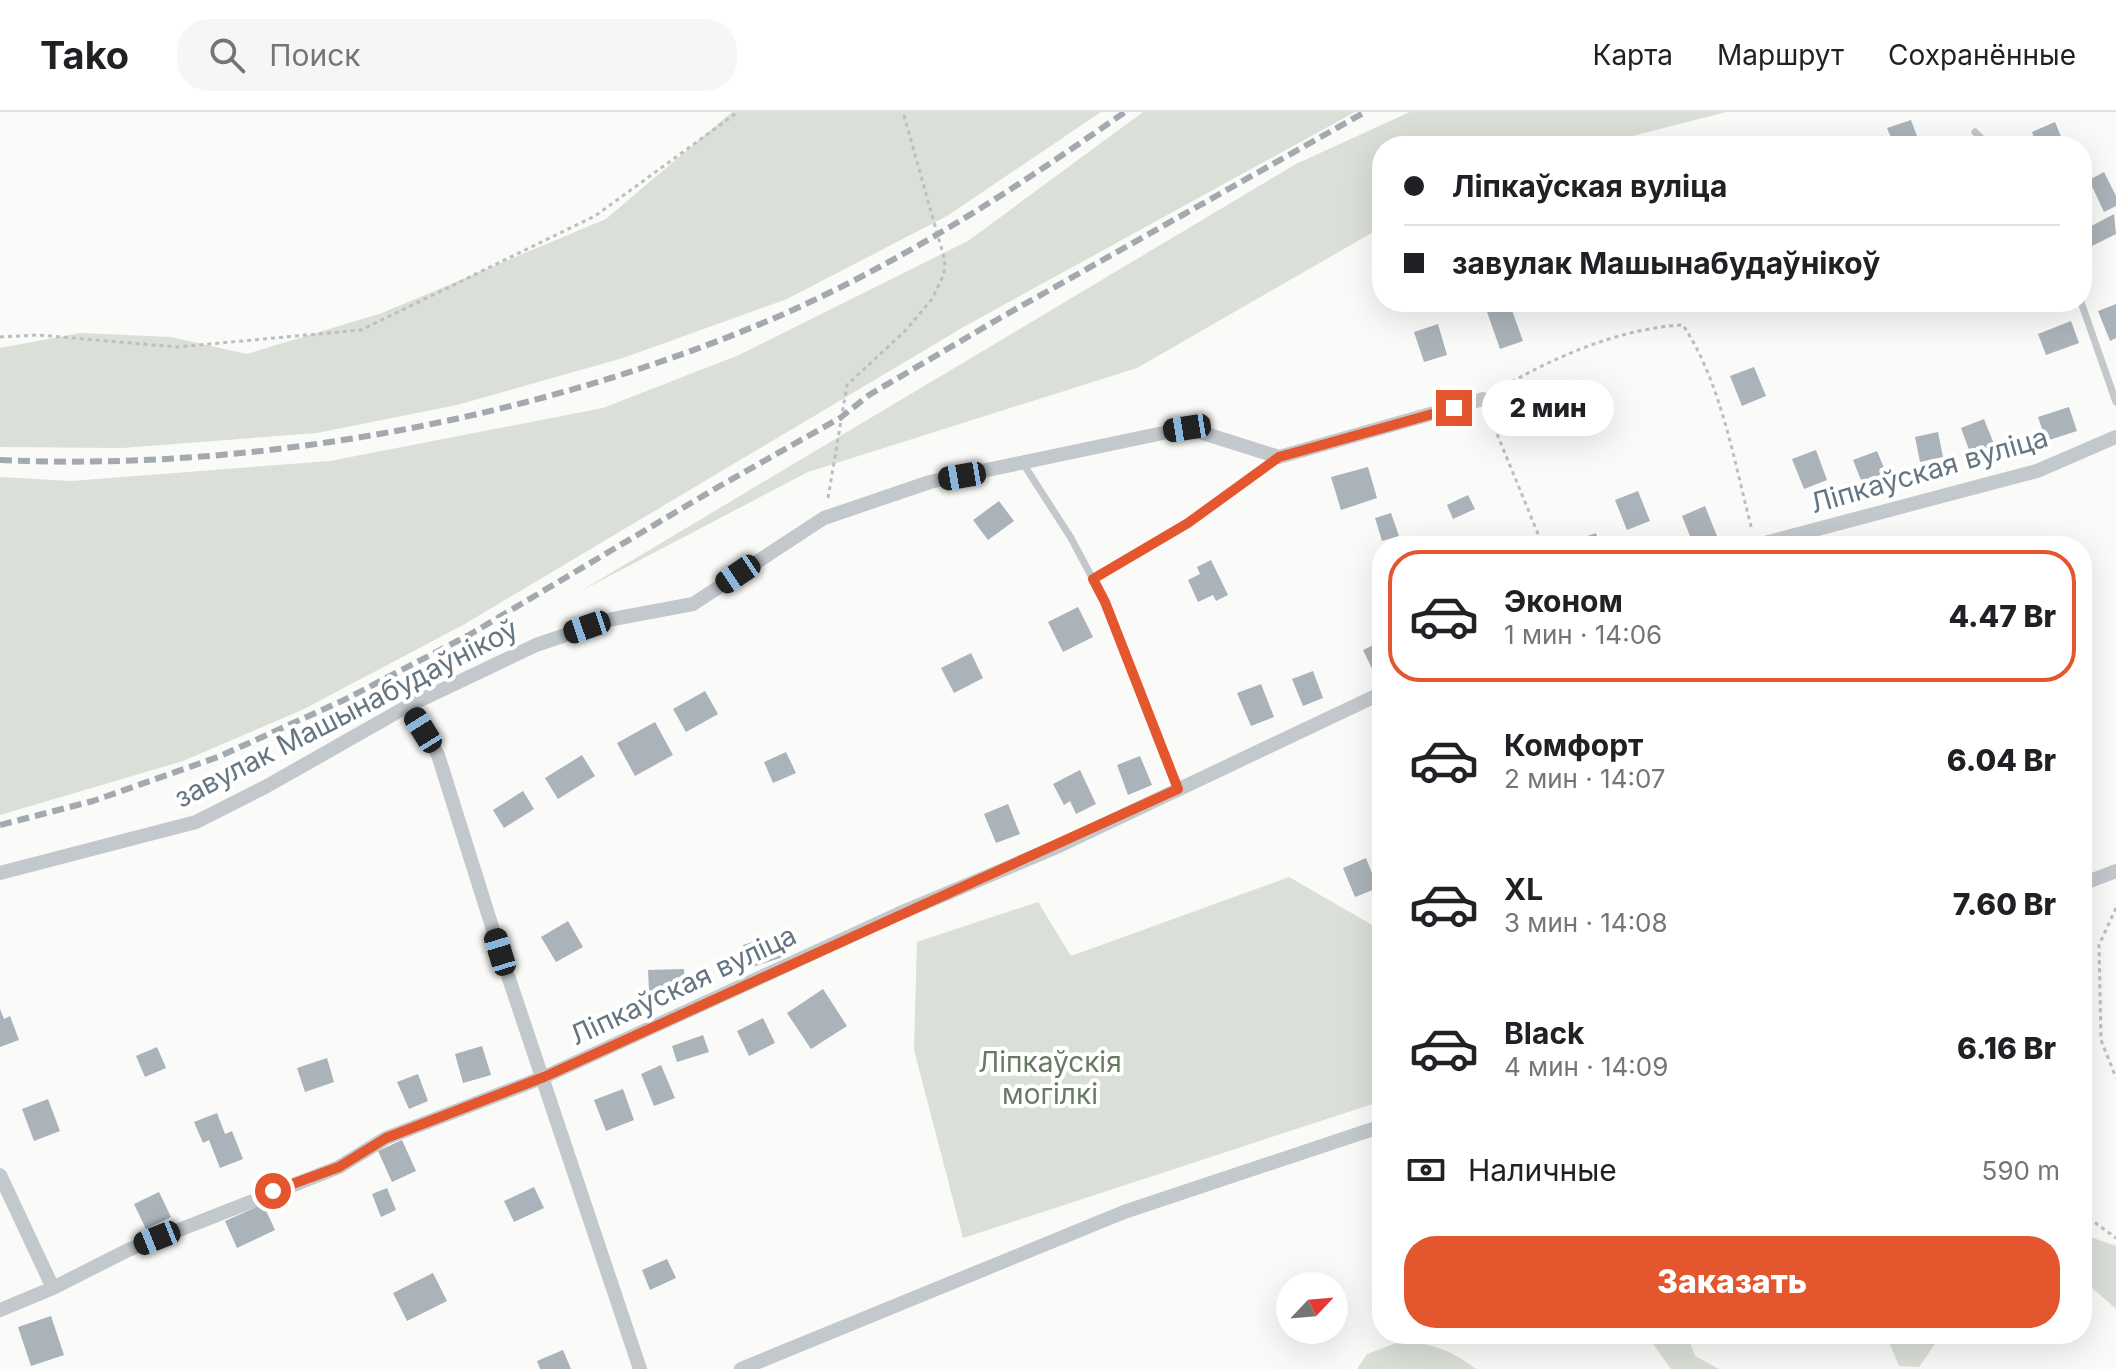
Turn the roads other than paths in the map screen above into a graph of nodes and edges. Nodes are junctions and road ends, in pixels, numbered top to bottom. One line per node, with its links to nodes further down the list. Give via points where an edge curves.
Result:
1 (1975, 132): 2 (lane)
2 (1979, 136)
3 (2084, 312): 5 (lane)
4 (1483, 399): 7 (street)
5 (2116, 402)
6 (2116, 437): 9 (street, Ліпкаўская вуліца, via 2037,471)
7 (1279, 457): 8 (street, завулак Машынабудаўнікоў, via 1187,428); 10 (lane, via 1188,523)
8 (1024, 465): 10 (lane); 12 (street, завулак Машынабудаўнікоў, via 930,482 824,518 693,604 613,619 536,645)
9 (1793, 536)
10 (1093, 579): 13 (lane)
11 (1372, 698): 13 (street, Ліпкаўская вуліца)
12 (408, 706): 15 (street, завулак Машынабудаўнікоў, via 196,822); 17 (street, via 438,755)
13 (1178, 789): 17 (street, Ліпкаўская вуліца)
14 (2116, 871): 16 (street)
15 (0, 873)
16 (2092, 880)
17 (544, 1077): 20 (street, Ліпкаўская вуліца, via 386,1138 339,1167 128,1250); 22 (street)
18 (1372, 1129): 23 (street, via 1124,1212)
19 (0, 1175): 20 (street)
20 (53, 1288): 21 (street, Ліпкаўская вуліца)
21 (0, 1310)
22 (640, 1369)
23 (741, 1369)

